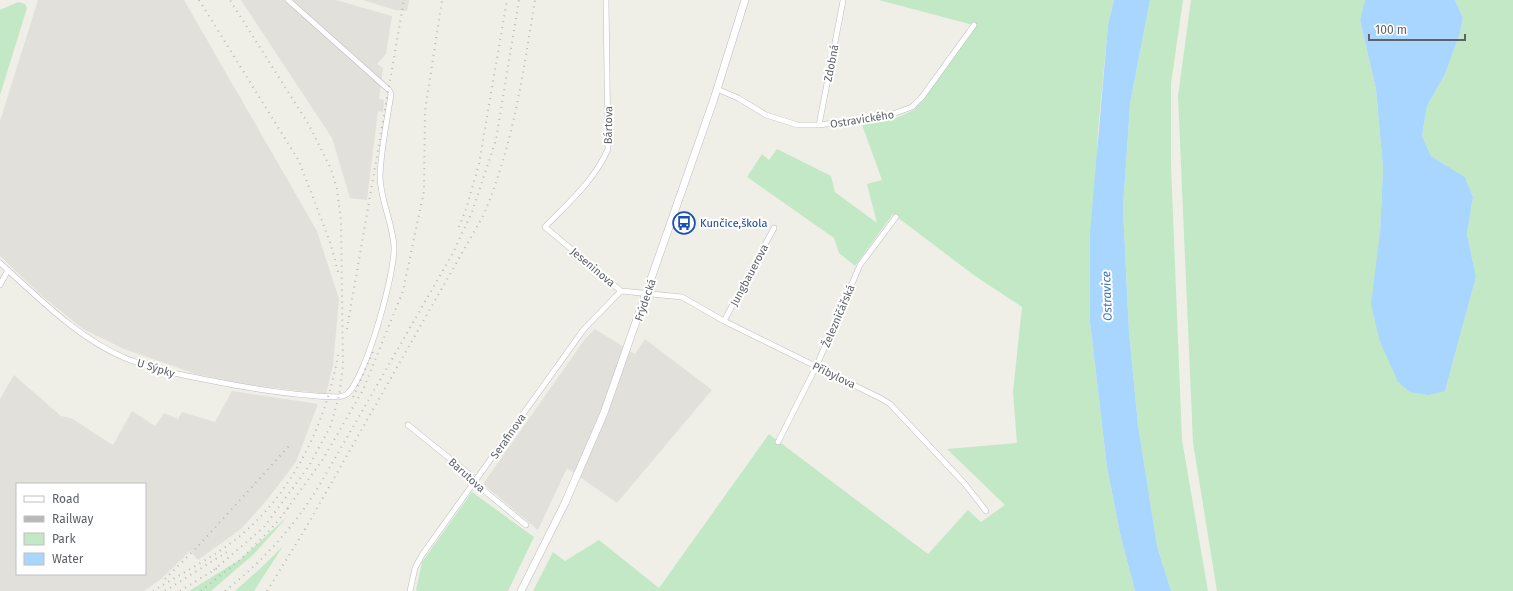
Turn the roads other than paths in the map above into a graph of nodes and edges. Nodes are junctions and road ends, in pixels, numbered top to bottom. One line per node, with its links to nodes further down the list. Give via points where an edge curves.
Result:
1 (288, 0): 12 (street, U Sýpky, via 391,94 380,178 391,223 393,260 386,296 371,344 356,381 347,394 279,394 179,375 125,358 77,330)
2 (606, 0): 9 (street, Bártova, via 608,149 603,160 579,192)
3 (745, 0): 6 (main road, Frýdecká)
4 (843, 1): 7 (street, Zdobná)
5 (974, 25): 7 (street, Ostravického, via 912,107 887,116)
6 (717, 89): 7 (street, Ostravického, via 766,115 798,125); 15 (main road, Frýdecká)
7 (819, 125)
8 (896, 217): 17 (street, Železničářská, via 860,265)
9 (545, 227): 14 (street, Jeseninova)
10 (774, 228): 16 (street, Jungbauerova)
11 (0, 263): 12 (street, U Sýpky)
12 (8, 270): 13 (street)
13 (0, 285)
14 (621, 291): 15 (street, Jeseninova); 20 (street, Serafinova, via 584,329)
15 (647, 294): 16 (street, Přibylova, via 682,297); 24 (main road, Frýdecká, via 583,465)
16 (724, 322): 17 (street, Přibylova)
17 (816, 367): 19 (street, Železničářská); 21 (street, Přibylova, via 890,404 965,484)
18 (408, 425): 20 (street, Barutova, via 468,474)
19 (778, 442)
20 (474, 483): 22 (street, Barutova); 23 (street, Serafinova, via 415,568)
21 (986, 511)
22 (526, 525)
23 (410, 591)
24 (521, 591)

